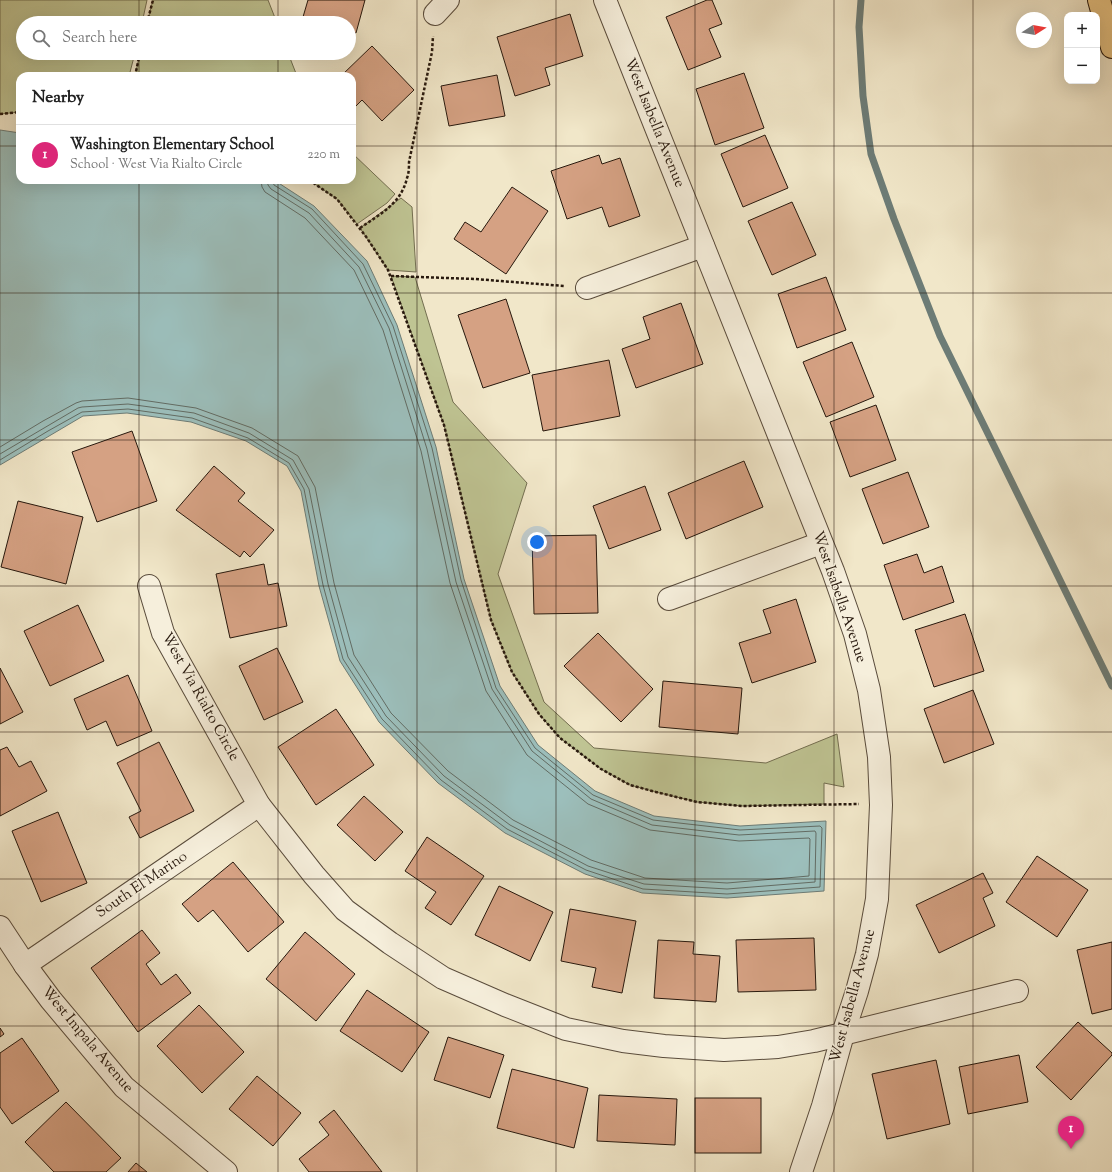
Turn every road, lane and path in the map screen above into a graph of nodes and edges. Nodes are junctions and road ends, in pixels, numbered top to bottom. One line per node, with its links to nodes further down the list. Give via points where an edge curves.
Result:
1 (153, 0): 5 (path)
2 (604, 0): 13 (street, West Isabella Avenue)
3 (1099, 0): 6 (highway)
4 (442, 7): 12 (path, via 408,177 394,204)
5 (149, 16)
6 (1112, 47)
7 (138, 60): 8 (path)
8 (136, 72)
9 (16, 112): 10 (path)
10 (0, 114)
11 (315, 184): 12 (path, via 337,199)
12 (360, 228): 14 (path)
13 (703, 246): 15 (street); 16 (street, West Isabella Avenue)
14 (391, 276): 15 (path, via 474,279); 20 (path, via 444,425 491,620 512,672 539,714 560,738 601,769 630,784 697,802 742,806)
15 (587, 288)
16 (821, 543): 18 (street); 20 (street, West Isabella Avenue, via 855,634 869,690 879,757)
17 (149, 586): 19 (street, West Via Rialto Circle, via 163,633)
18 (669, 599)
19 (259, 805): 22 (street, South El Marino); 24 (street, West Via Rialto Circle, via 314,875 346,910 390,943 443,978 566,1029 623,1041 724,1050 778,1047)
20 (881, 805): 24 (street, West Isabella Avenue, via 877,899 867,954)
21 (0, 927): 22 (street, West Impala Avenue)
22 (25, 965): 25 (street, West Impala Avenue, via 124,1087)
23 (1017, 991): 24 (street)
24 (843, 1034): 26 (street, West Isabella Avenue)
25 (226, 1172)
26 (801, 1172)

